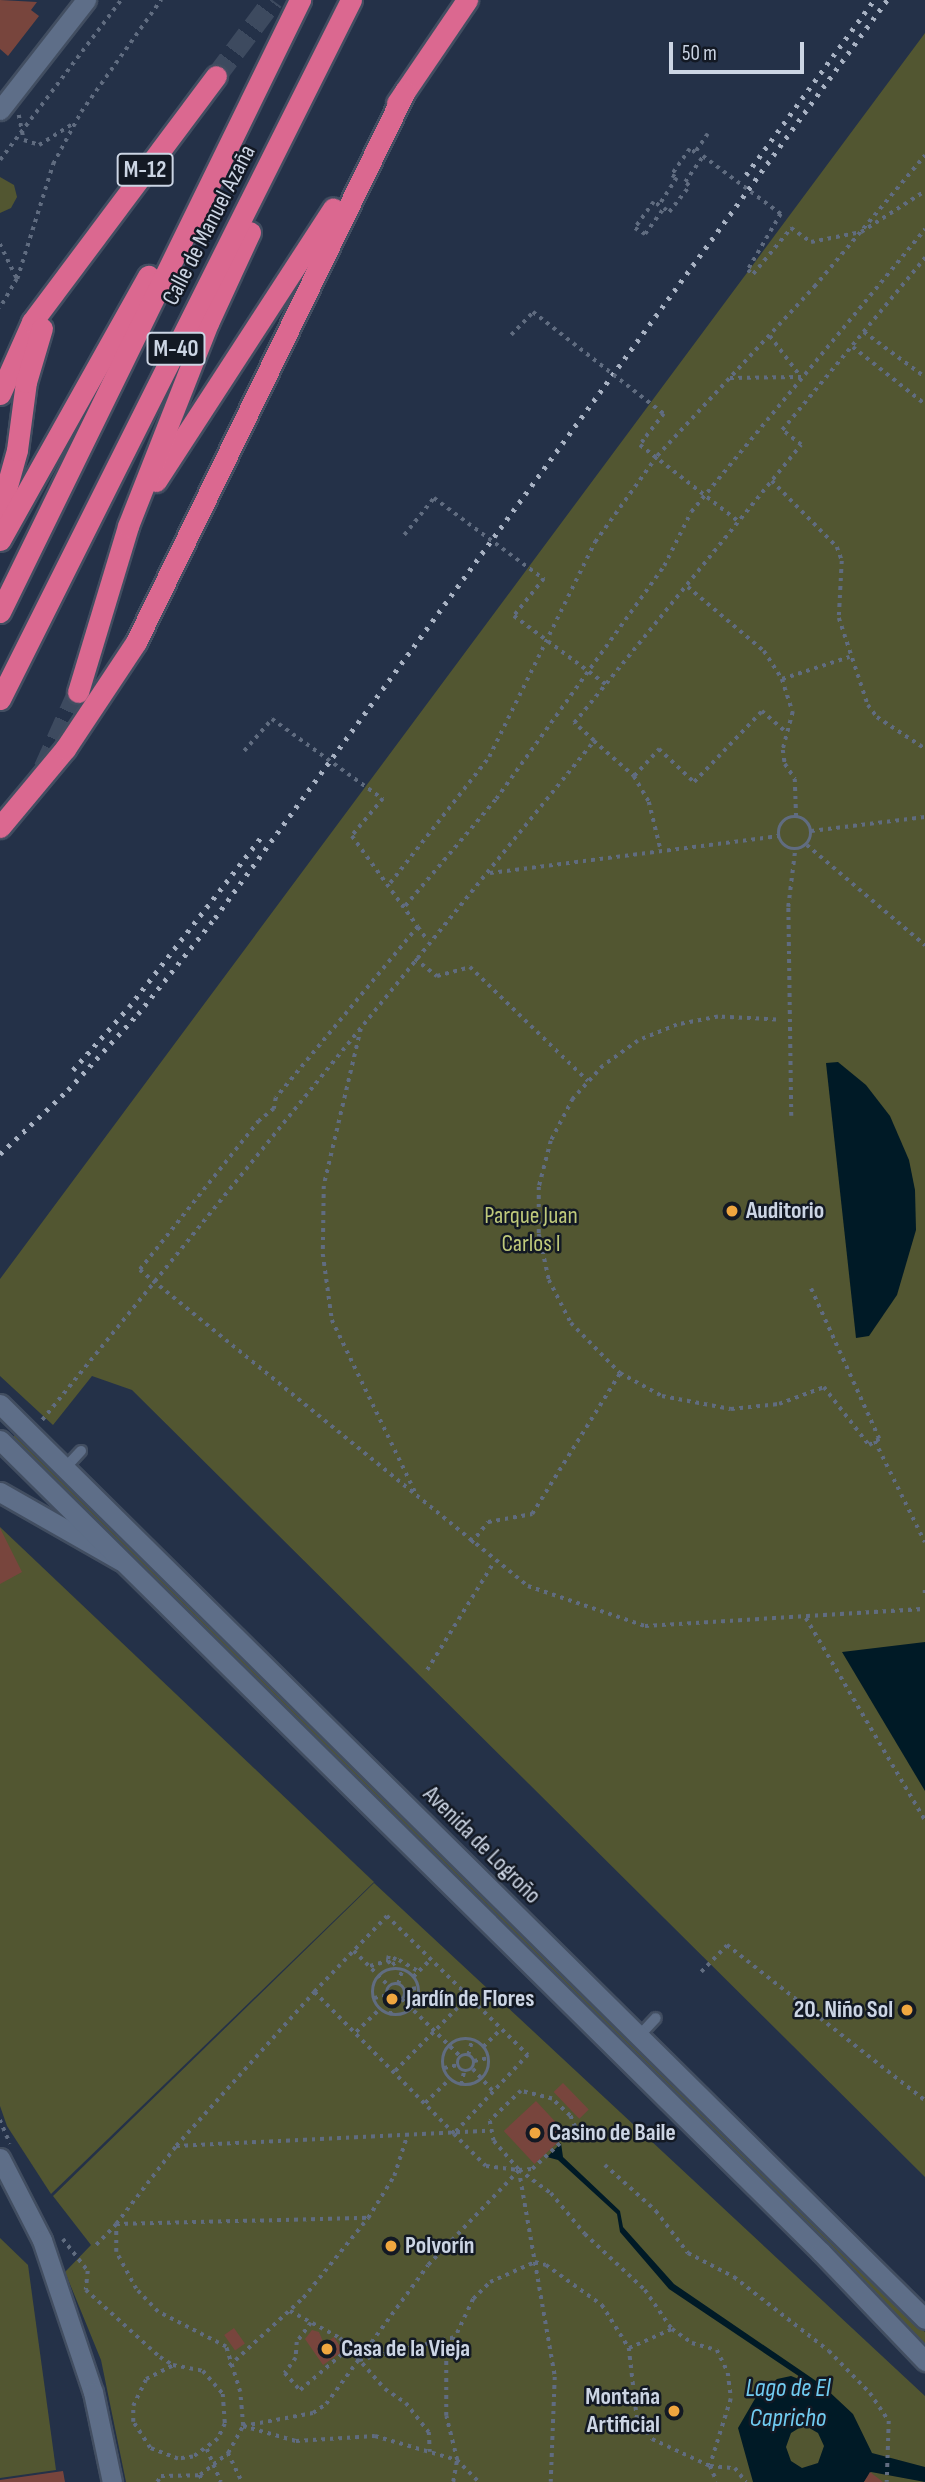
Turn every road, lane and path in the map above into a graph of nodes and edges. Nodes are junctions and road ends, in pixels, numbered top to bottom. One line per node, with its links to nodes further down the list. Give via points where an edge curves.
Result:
1 (86, 0): 11 (main road)
2 (121, 0): 13 (path)
3 (161, 0): 12 (path)
4 (300, 0): 10 (highway, Calle de Manuel Azaña / M-40)
5 (351, 0): 50 (highway, Calle de Manuel Azaña / M-40)
6 (358, 0): 39 (highway, via 208,323)
7 (467, 0): 9 (highway)
8 (216, 76): 22 (highway, M-12)
9 (405, 91): 39 (highway, via 159,476 136,522); 58 (highway, via 136,642 65,749)
10 (250, 98): 41 (highway); 43 (highway, Calle de Manuel Azaña / M-40)
11 (10, 108): 13 (path)
12 (76, 121): 13 (path, via 39,145 24,140); 23 (path, via 54,164)
13 (20, 132): 16 (path)
14 (708, 134): 19 (path, bridge, via 695,152 690,149 659,206 654,202 635,228 646,234 664,208 669,212 690,186 685,182 703,156 781,214 748,270 753,274 791,228 811,242)
15 (925, 155): 19 (path)
16 (0, 160)
17 (925, 191): 19 (path)
18 (925, 229): 29 (path)
19 (861, 232): 27 (path)
20 (0, 244): 23 (path)
21 (925, 258): 25 (path)
22 (73, 264): 32 (highway, via 32,322); 37 (highway, via 42,328 26,382 17,450)
23 (17, 279): 24 (path)
24 (0, 309)
25 (864, 332): 28 (path); 30 (path)
26 (511, 335): 34 (path, bridge, via 533,312 664,414 640,445)
27 (770, 336): 29 (path); 31 (path)
28 (852, 346): 33 (path); 35 (path, via 782,429 801,445)
29 (801, 377): 31 (path); 36 (path)
30 (925, 377)
31 (728, 378): 34 (path)
32 (0, 394)
33 (925, 404)
34 (657, 456): 36 (path); 44 (path, via 595,542)
35 (772, 481): 38 (path); 45 (path, via 837,547 842,569 839,618)
36 (704, 495): 38 (path); 46 (path, via 664,566)
37 (0, 511)
38 (738, 521): 42 (path)
39 (128, 526): 49 (highway)
40 (404, 535): 44 (path, bridge, via 434,498 544,579 513,615)
41 (0, 540)
42 (688, 587): 47 (path, via 764,651); 48 (path)
43 (0, 611)
44 (545, 637): 46 (path); 65 (path, via 489,757)
45 (849, 657): 47 (path); 53 (path, via 877,717)
46 (587, 670): 48 (path); 66 (path, via 496,799)
47 (782, 679): 51 (path, via 793,712)
48 (607, 685): 52 (path, via 574,723)
49 (78, 692)
50 (0, 699)
51 (786, 733): 55 (path, via 762,711 694,782 659,749); 56 (path, via 783,750 795,779)
52 (594, 741): 55 (path); 64 (path)
53 (925, 749)
54 (243, 751): 65 (path, bridge, via 272,719 383,799 352,836)
55 (634, 776): 63 (path, via 649,802)
56 (796, 817): 59 (path, via 806,821); 60 (path, via 784,821)
57 (925, 817): 59 (path)
58 (0, 827)
59 (811, 831): 61 (path)
60 (779, 836): 62 (path, via 783,845); 63 (path)
61 (807, 845): 62 (path); 69 (path)
62 (795, 850): 74 (path, via 788,907)
63 (661, 851): 64 (path)
64 (490, 873): 68 (path)
65 (390, 883): 66 (path)
66 (405, 906): 67 (path)
67 (418, 927): 68 (path); 75 (path, via 139,1270)
68 (428, 942): 70 (path)
69 (925, 945)
70 (415, 959): 72 (path); 73 (path, via 438,976 470,967)
71 (776, 1020): 73 (path, via 718,1017 677,1024 620,1052)
72 (361, 1027): 75 (path); 85 (path, via 324,1186 323,1254 332,1320)
73 (588, 1081): 77 (path, via 561,1119 544,1163 539,1234 549,1280 565,1312 585,1341)
74 (791, 1116)
75 (156, 1283): 79 (path); 85 (path)
76 (811, 1289): 81 (path, via 879,1439)
77 (620, 1373): 81 (path, via 662,1396 732,1409 779,1404 824,1387 869,1445); 87 (path, via 532,1514 488,1522)
78 (1, 1405): 80 (main road, Avenida de Logroño); 83 (main road, Avenida de Logroño)
79 (41, 1421)
80 (0, 1441): 88 (main road, Avenida de Logroño)
81 (875, 1441): 86 (path)
82 (81, 1451): 83 (lane)
83 (66, 1467): 123 (main road, Avenida de Logroño)
84 (0, 1492): 88 (main road, Avenida de Logroño)
85 (416, 1495): 87 (path)
86 (925, 1542)
87 (471, 1543): 89 (path)
88 (122, 1562): 163 (main road, Avenida de Logroño, via 821,2252)
89 (494, 1562): 93 (path, via 528,1586 645,1626); 94 (path)
90 (925, 1590): 91 (path)
91 (925, 1597)
92 (925, 1609): 93 (path)
93 (806, 1618): 95 (path)
94 (426, 1670)
95 (925, 1820)
96 (354, 1950): 97 (path, via 387,1916); 100 (path); 110 (path)
97 (431, 1959): 102 (path); 112 (path)
98 (387, 1961): 99 (path); 99 (path, via 389,1956); 100 (path)
99 (394, 1965): 101 (path); 102 (path); 104 (path)
100 (368, 1966): 104 (path)
101 (402, 1970): 105 (path); 106 (path)
102 (418, 1972): 105 (path)
103 (701, 1972): 140 (path, via 727,1945)
104 (379, 1977): 107 (path); 113 (path)
105 (413, 1977): 108 (path)
106 (398, 1984): 107 (path); 109 (path)
107 (389, 1986): 111 (path)
108 (418, 1988): 109 (path); 117 (path)
109 (404, 1990): 114 (path)
110 (314, 1992): 122 (path); 146 (path)
111 (388, 1995): 113 (path); 115 (path)
112 (468, 1997): 120 (path); 121 (path)
113 (374, 1998): 116 (path)
114 (402, 1999): 115 (path); 117 (path)
115 (393, 2001): 118 (path)
116 (380, 2009): 118 (path); 122 (path)
117 (411, 2010): 118 (path); 121 (path)
118 (390, 2015)
119 (656, 2018): 123 (lane)
120 (501, 2029): 126 (path); 139 (path, via 528,2055)
121 (435, 2031): 125 (path); 134 (path)
122 (355, 2032): 134 (path)
123 (640, 2035): 156 (main road, Avenida de Logroño)
124 (472, 2040): 125 (path); 126 (path); 127 (path)
125 (449, 2047): 128 (path); 132 (path)
126 (483, 2047): 129 (path)
127 (468, 2055): 128 (path); 130 (path)
128 (460, 2056): 131 (path)
129 (488, 2058): 130 (path); 137 (path)
130 (474, 2061): 133 (path)
131 (458, 2065): 132 (path); 135 (path)
132 (444, 2068): 136 (path)
133 (473, 2069): 135 (path); 137 (path)
134 (395, 2071): 141 (path)
135 (464, 2071): 138 (path)
136 (450, 2079): 138 (path); 141 (path)
137 (482, 2080): 138 (path); 139 (path)
138 (461, 2085)
139 (494, 2092): 144 (path)
140 (925, 2100)
141 (425, 2103): 144 (path)
142 (0, 2120): 147 (path)
143 (488, 2131): 144 (path); 149 (path); 149 (path, via 490,2121 521,2091 552,2099 570,2116 575,2127 571,2133 533,2169)
144 (454, 2134): 145 (path); 149 (path, via 486,2166)
145 (407, 2135): 146 (path); 150 (path, via 394,2176)
146 (176, 2146): 151 (path)
147 (4, 2161): 175 (main road, via 28,2212 93,2392)
148 (605, 2165): 174 (path, via 656,2211 688,2253 734,2277 829,2351 881,2407 890,2421)
149 (519, 2170): 154 (path); 158 (path, via 551,2193 585,2234 645,2290); 162 (path, via 428,2265)
150 (368, 2218): 151 (path); 155 (path)
151 (116, 2224): 153 (path); 165 (path, via 116,2252 136,2289 158,2312 226,2347)
152 (59, 2234): 164 (path, via 88,2271 86,2290)
153 (96, 2245)
154 (535, 2262): 159 (path, via 490,2282 473,2299); 160 (path, via 547,2265 602,2305); 182 (path, via 555,2377)
155 (289, 2310): 157 (path); 165 (path)
156 (925, 2319)
157 (311, 2323): 161 (path, via 340,2338); 161 (path, via 285,2373 300,2390)
158 (672, 2329): 160 (path); 171 (path, via 692,2343 718,2350 729,2373 731,2399)
159 (455, 2337): 162 (path); 170 (path, via 446,2356 445,2382 446,2416)
160 (629, 2348): 171 (path, via 637,2418 652,2439)
161 (349, 2349): 162 (path)
162 (357, 2360): 166 (path, via 326,2404 313,2413); 168 (path, via 418,2415 429,2432)
163 (925, 2361)
164 (173, 2365): 167 (path, via 203,2371 223,2394 225,2424); 167 (path, via 158,2369 137,2391 133,2422 139,2436 163,2456 186,2458)
165 (229, 2366): 166 (path, via 240,2392)
166 (243, 2426): 168 (path, via 296,2441 375,2436); 169 (path)
167 (207, 2449): 172 (path)
168 (430, 2452): 170 (path)
169 (228, 2453): 172 (path); 179 (path)
170 (457, 2460): 180 (path); 181 (path)
171 (710, 2466): 183 (path); 184 (path, via 735,2468)
172 (214, 2467): 173 (path); 178 (path)
173 (200, 2475): 176 (path, via 161,2476); 177 (path)
174 (887, 2481)
175 (112, 2482)
176 (157, 2482)
177 (204, 2482)
178 (221, 2482)
179 (243, 2482)
180 (453, 2482)
181 (479, 2482)
182 (551, 2482)
183 (717, 2482)
184 (746, 2482)

